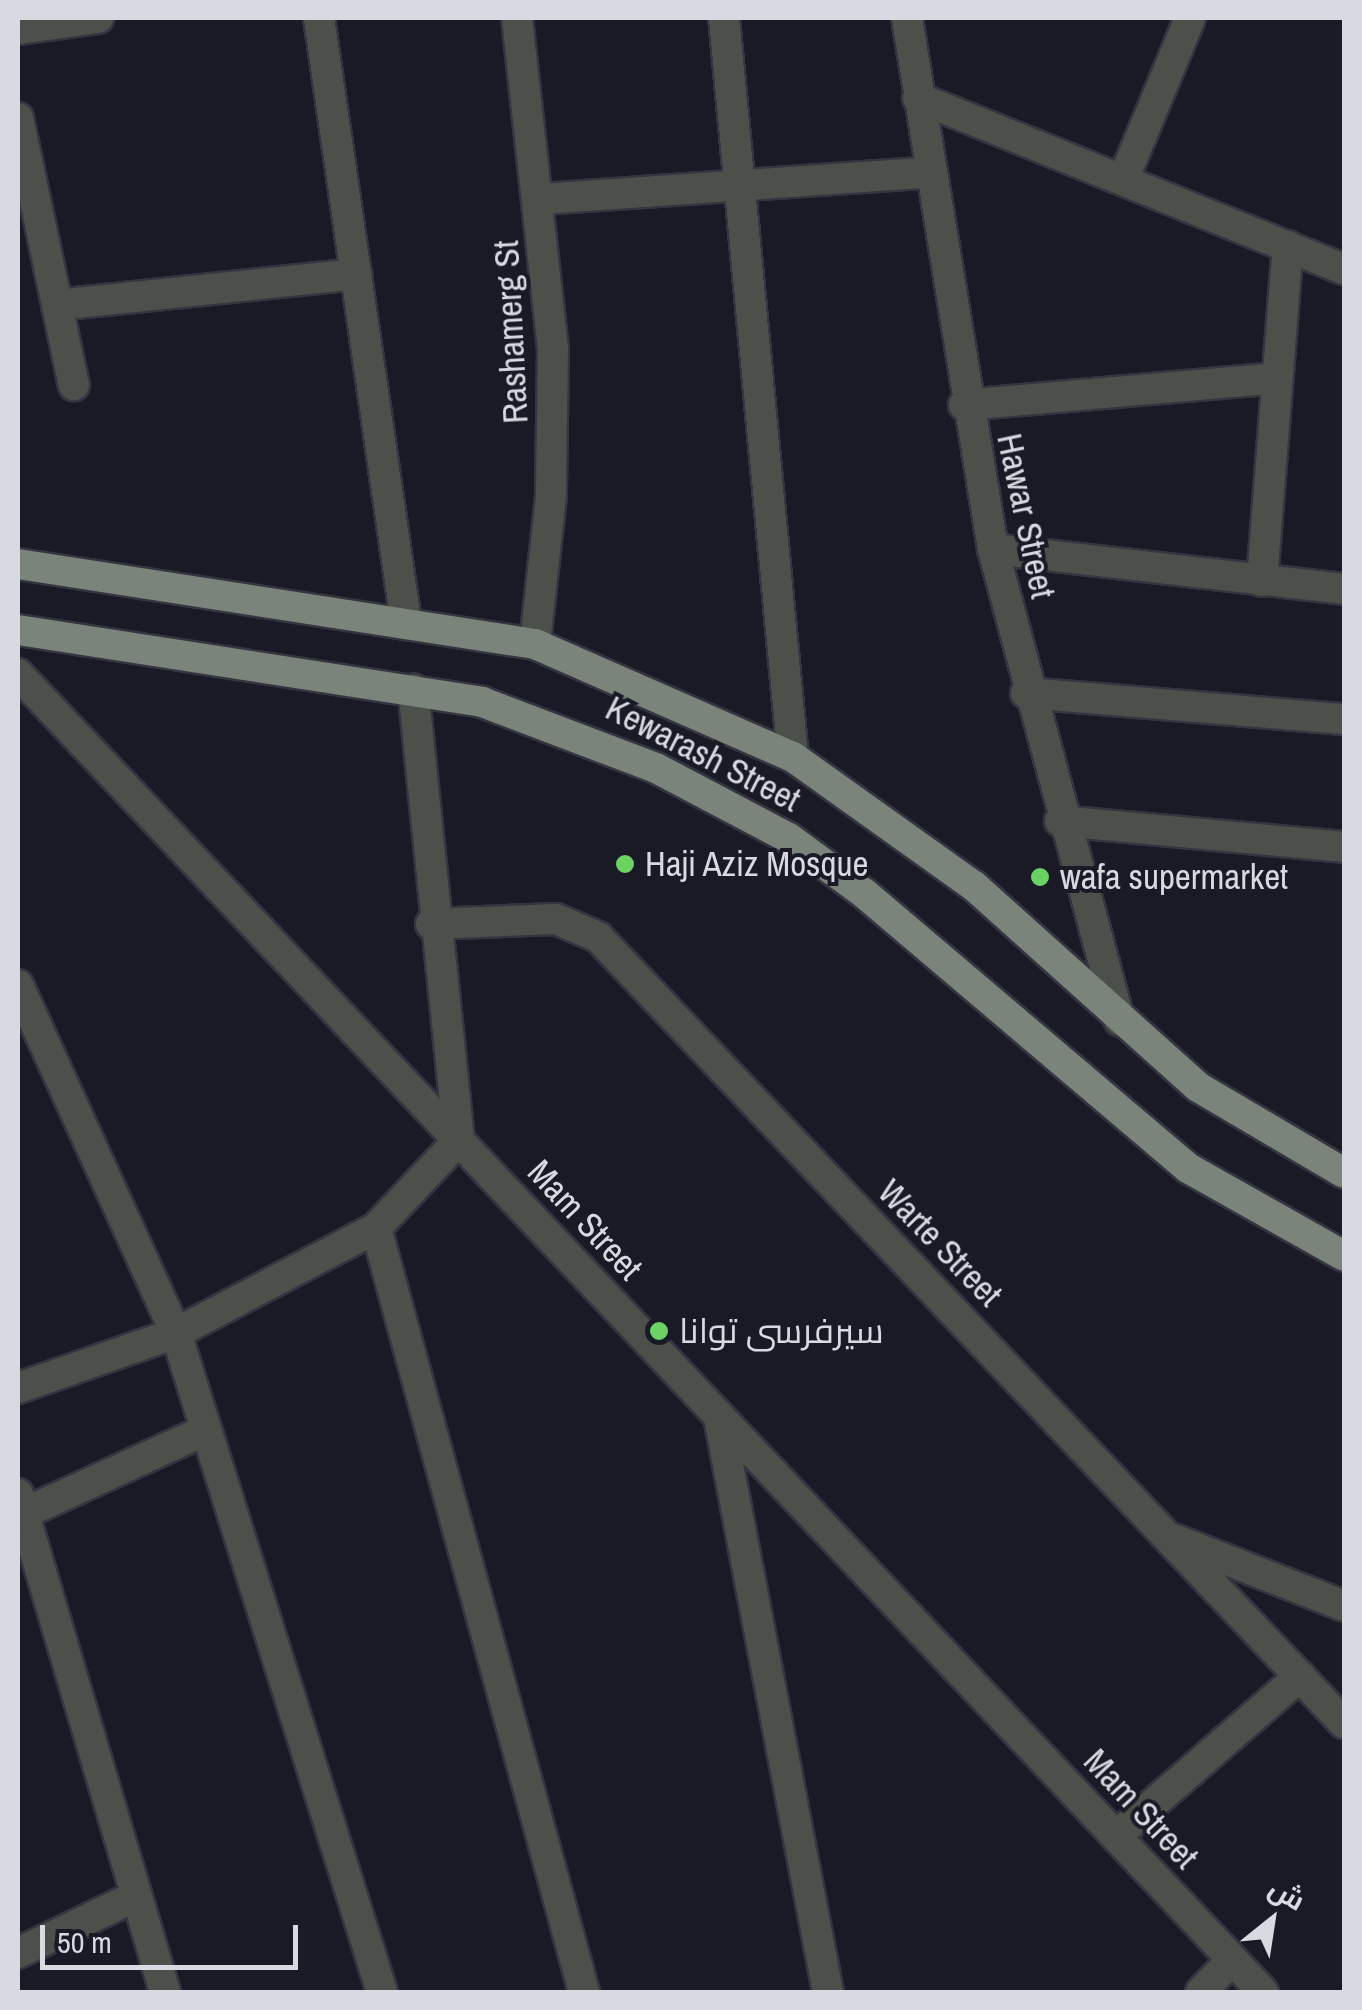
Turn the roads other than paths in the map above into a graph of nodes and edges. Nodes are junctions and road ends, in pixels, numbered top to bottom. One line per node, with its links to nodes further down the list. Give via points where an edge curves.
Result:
1 (98, 18): 7 (street)
2 (320, 18): 16 (street)
3 (517, 18): 13 (street, Rashamerg St)
4 (724, 18): 12 (street)
5 (907, 18): 8 (street, Hawar Street)
6 (1190, 18): 11 (street)
7 (18, 29)
8 (918, 98): 10 (street, Hawar Street); 11 (street)
9 (19, 131): 17 (street)
10 (925, 173): 12 (street); 20 (street, Hawar Street)
11 (1123, 180): 14 (street)
12 (738, 188): 13 (street); 32 (street)
13 (541, 199): 27 (street, Rashamerg St, via 554,422)
14 (1288, 246): 15 (street); 18 (street)
15 (1344, 269)
16 (356, 274): 17 (street); 25 (street)
17 (56, 304): 19 (street)
18 (1276, 378): 20 (street); 23 (street)
19 (74, 385)
20 (964, 405): 21 (street, Hawar Street)
21 (993, 549): 23 (street); 30 (street, Hawar Street)
22 (18, 564): 25 (main road, Kewarash Street)
23 (1262, 581): 24 (street)
24 (1344, 589)
25 (406, 622): 27 (main road, Kewarash Street)
26 (18, 630): 29 (main road, Kewarash Street)
27 (535, 644): 32 (main road, Kewarash Street)
28 (18, 674): 38 (street, Mam Street)
29 (413, 690): 35 (street); 41 (main road, Kewarash Street, via 581,734 789,838 1188,1168)
30 (1026, 693): 31 (street); 33 (street, Hawar Street)
31 (1344, 719)
32 (792, 757): 37 (main road, Kewarash Street, via 961,876)
33 (1060, 822): 34 (street); 37 (street, Hawar Street)
34 (1344, 847)
35 (431, 924): 38 (street); 47 (street, Warte Street, via 556,920 598,938)
36 (18, 985): 42 (street)
37 (1119, 1020): 39 (main road, Kewarash Street, via 1249,1121)
38 (458, 1140): 40 (street); 44 (street, Mam Street)
39 (1344, 1172)
40 (376, 1228): 42 (street); 57 (street)
41 (1344, 1256)
42 (176, 1333): 43 (street); 45 (street)
43 (18, 1388)
44 (719, 1417): 51 (street, Mam Street); 58 (street)
45 (206, 1430): 46 (street); 56 (street)
46 (19, 1508): 52 (street)
47 (1168, 1538): 48 (street); 49 (street, Warte Street)
48 (1344, 1606)
49 (1300, 1676): 50 (street, Warte Street); 51 (street)
50 (1344, 1723)
51 (1116, 1836): 54 (street, Mam Street)
52 (136, 1896): 53 (street); 55 (street)
53 (18, 1953)
54 (1232, 1960): 59 (street); 60 (street, Mam Street)
55 (164, 1992)
56 (382, 1992)
57 (584, 1992)
58 (828, 1992)
59 (1201, 1992)
60 (1263, 1992)

